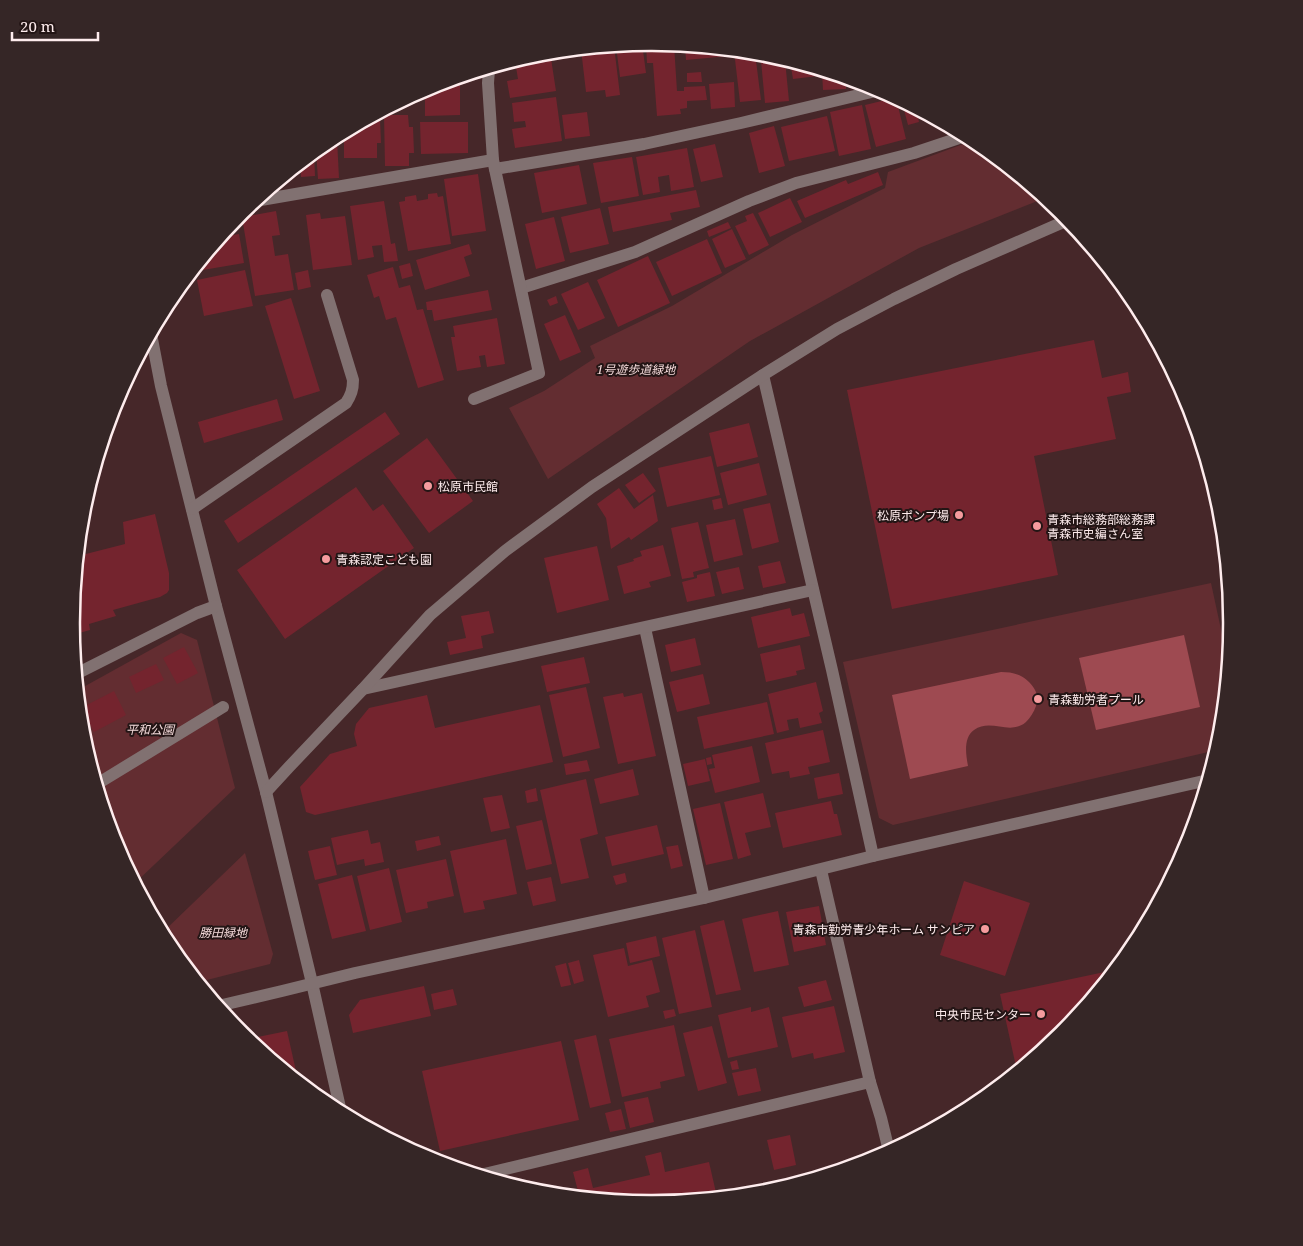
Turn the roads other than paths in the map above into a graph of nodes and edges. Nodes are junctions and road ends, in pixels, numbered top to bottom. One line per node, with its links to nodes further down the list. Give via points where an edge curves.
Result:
1 (488, 76): 4 (street)
2 (866, 93): 4 (street, via 653,142)
3 (955, 139): 7 (street, via 796,183 635,252)
4 (494, 164): 5 (street); 7 (street)
5 (269, 199)
6 (1060, 223): 10 (street, via 956,268 894,299 837,329)
7 (521, 288): 11 (street, via 539,373)
8 (326, 295): 12 (street, via 353,380 346,403)
9 (153, 343): 12 (street)
10 (763, 375): 13 (street); 17 (street, via 592,487 505,550 430,615)
11 (474, 399)
12 (192, 509): 14 (street)
13 (814, 590): 15 (street); 22 (street)
14 (216, 606): 16 (street); 21 (street)
15 (645, 628): 17 (street); 24 (street)
16 (82, 671)
17 (363, 689): 21 (street)
18 (222, 707): 19 (street)
19 (102, 781)
20 (1201, 782): 22 (street)
21 (266, 792): 25 (street)
22 (872, 856): 23 (street)
23 (821, 870): 24 (street); 27 (street)
24 (704, 898): 25 (street)
25 (312, 983): 26 (street); 28 (street)
26 (226, 1004)
27 (870, 1082): 29 (street); 30 (street)
28 (338, 1101)
29 (887, 1143)
30 (493, 1172)

